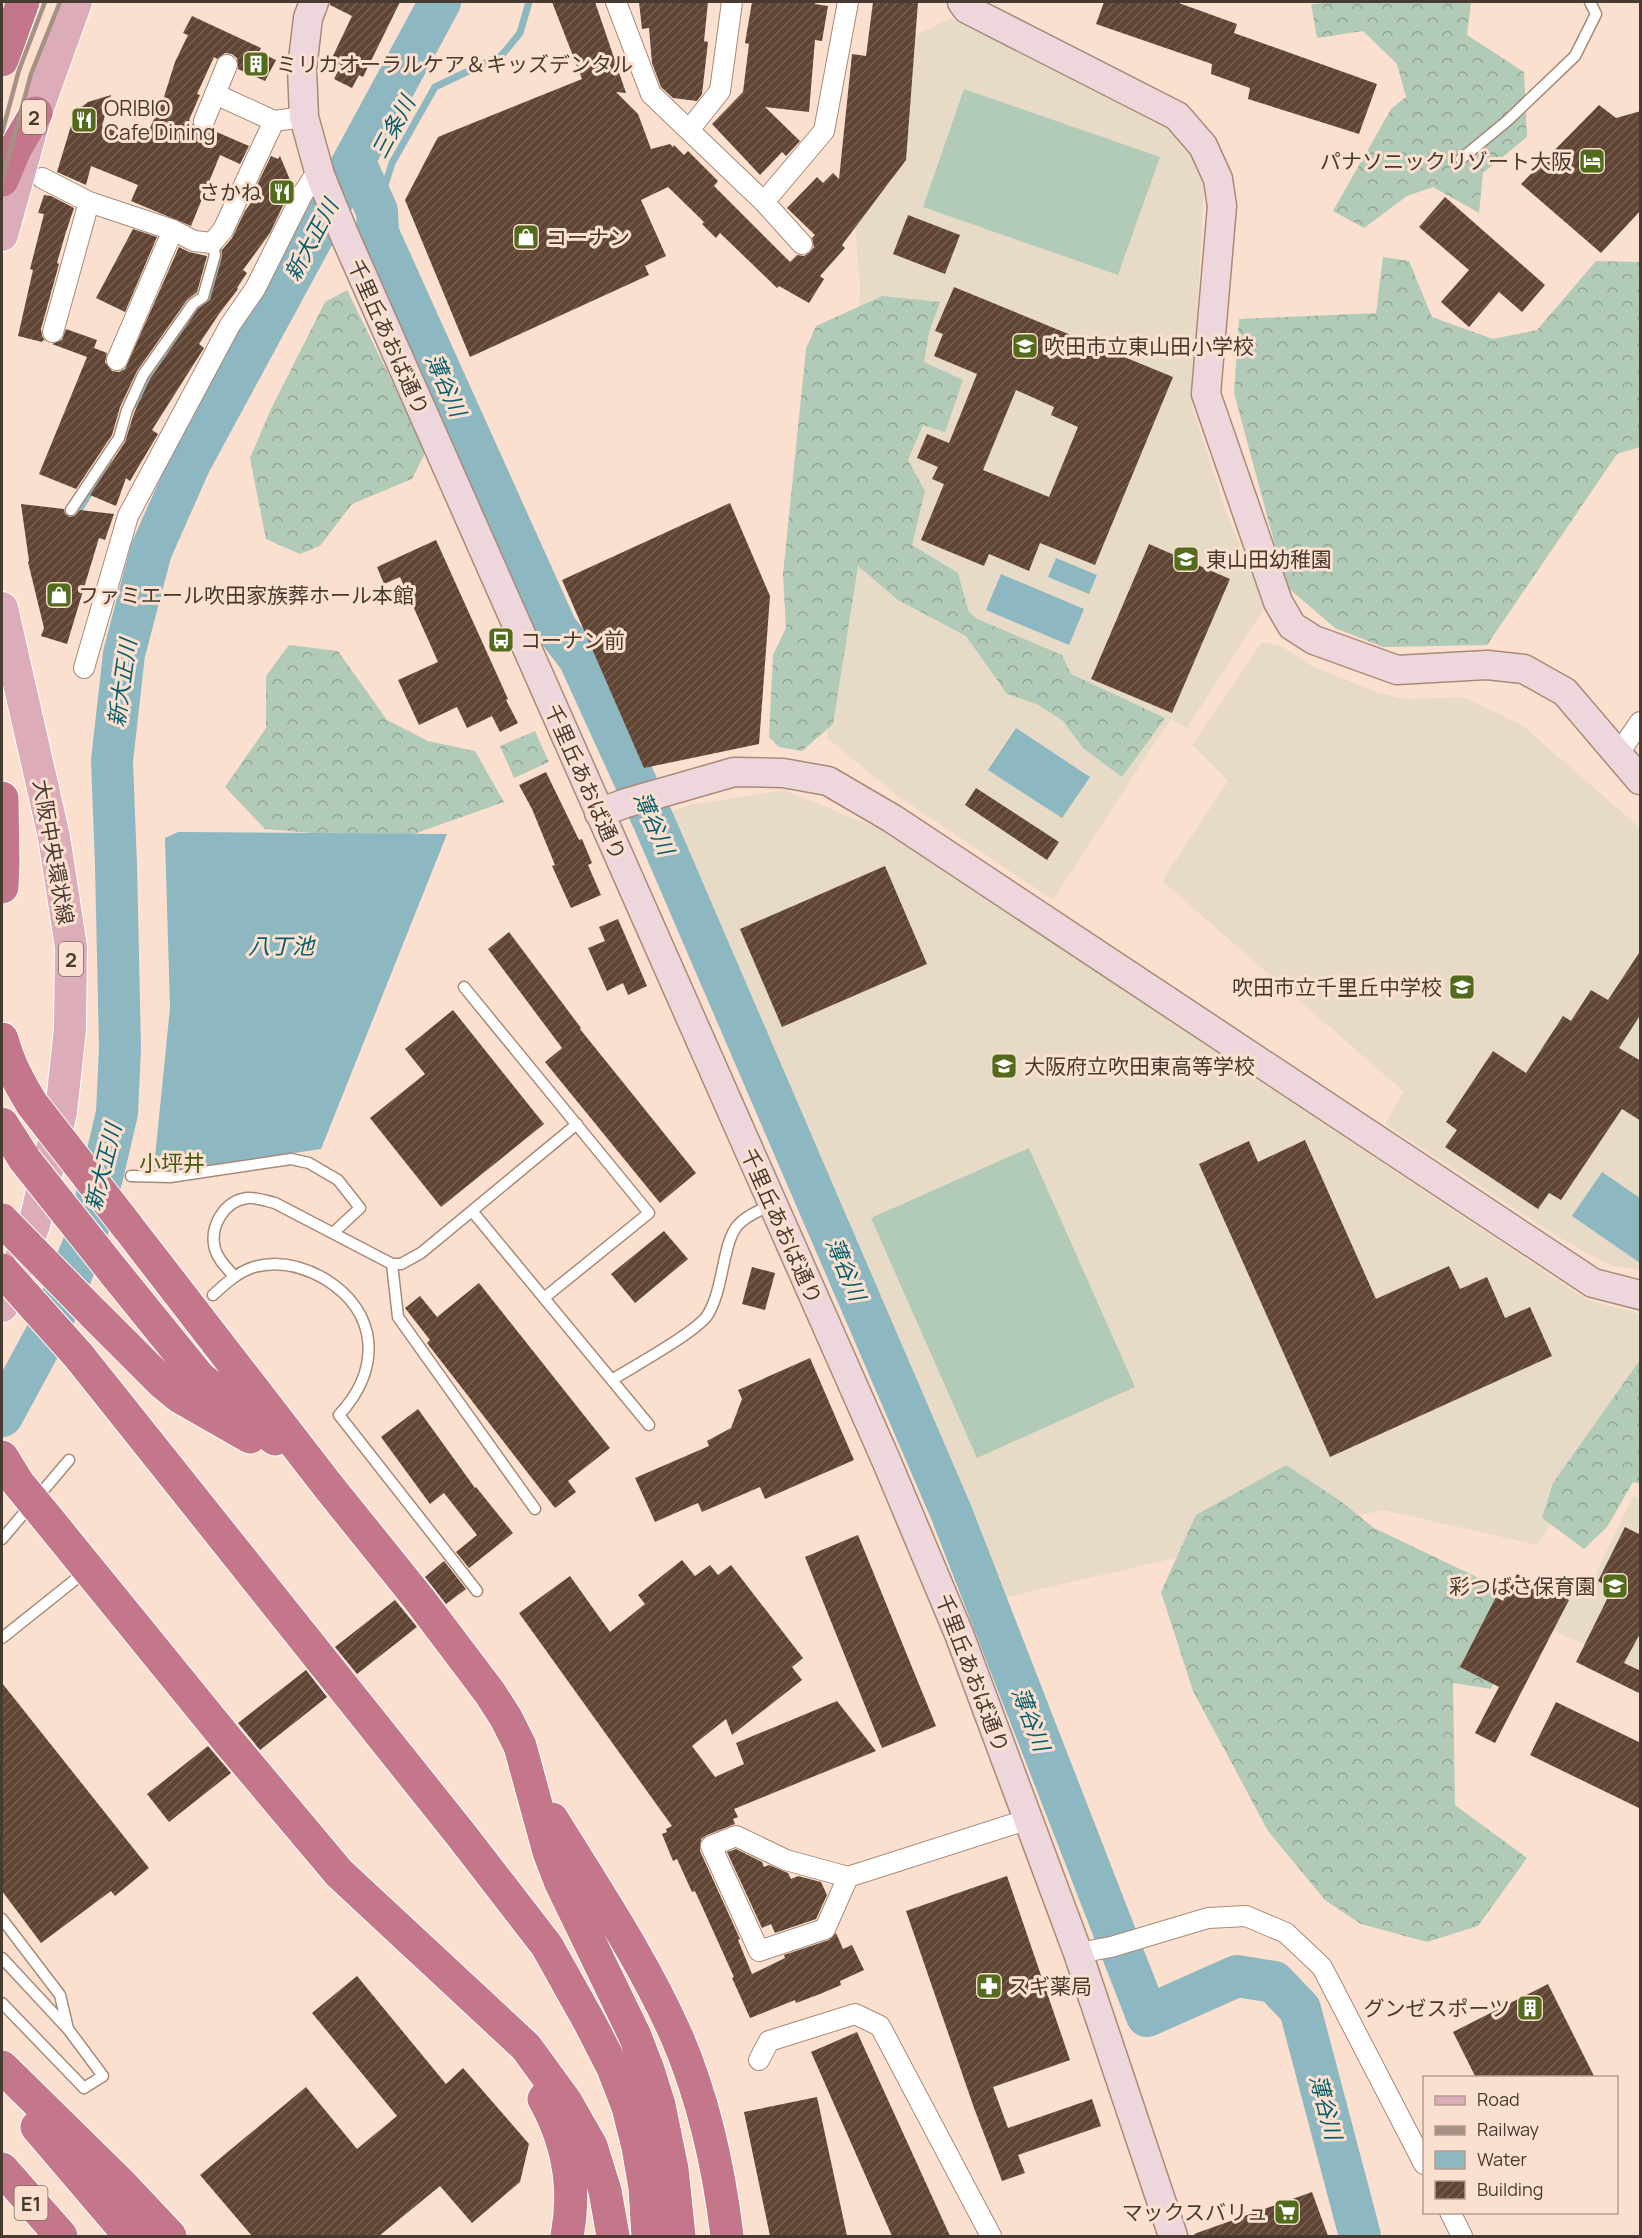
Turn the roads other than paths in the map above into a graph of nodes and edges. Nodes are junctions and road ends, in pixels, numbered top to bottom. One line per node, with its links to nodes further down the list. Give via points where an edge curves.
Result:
1 (21, 2): 9 (highway); 10 (highway)
2 (76, 2): 13 (main road, 2)
3 (314, 2): 14 (street, via 308,18 302,68)
4 (616, 2): 17 (street, via 651,94)
5 (732, 2): 17 (street, via 720,91)
6 (848, 2): 23 (street, via 824,131)
7 (962, 2): 34 (street, via 967,9 1177,116 1203,146 1218,179 1222,206 1206,394 1278,602 1292,626 1314,640 1396,670 1487,665 1524,669 1566,692)
8 (1590, 2): 18 (lane, via 1596,14 1575,56)
9 (2, 43)
10 (2, 60)
11 (227, 65): 12 (street)
12 (215, 94): 15 (street); 16 (street)
13 (36, 113): 21 (highway); 25 (main road, 2)
14 (304, 117): 16 (street); 19 (street)
15 (204, 121)
16 (274, 121): 26 (street, via 223,230)
17 (689, 130): 23 (street)
18 (1461, 159)
19 (319, 172): 32 (street, via 302,195 255,290 230,325 128,516); 37 (street, 千里丘あおば通り)
20 (42, 178): 22 (street)
21 (2, 180)
22 (89, 202): 24 (street); 28 (street)
23 (764, 202): 27 (street)
24 (174, 230): 26 (street, via 194,241); 29 (street)
25 (2, 235)
26 (213, 243): 30 (lane, via 215,255 203,297 193,304 143,375 119,438)
27 (802, 244)
28 (52, 332)
29 (117, 360)
30 (71, 510)
31 (2, 608): 54 (main road, 大阪中央環状線 / 2, via 54,837 71,947 70,1029 61,1112 34,1225)
32 (84, 668)
33 (1641, 722): 34 (street)
34 (1619, 753): 35 (street)
35 (1641, 780)
36 (2, 798): 38 (highway)
37 (599, 813): 44 (street, 千里丘あおば通り); 52 (street, via 734,772 783,773 828,781 902,825 1593,1283)
38 (2, 887)
39 (464, 987): 42 (lane)
40 (2, 1039): 59 (highway, bridge, via 17,1081 32,1104)
41 (2, 1124): 59 (highway, bridge, via 25,1160 199,1377)
42 (577, 1124): 45 (lane); 53 (lane, via 649,1213)
43 (131, 1176): 47 (lane, via 170,1177 291,1159 309,1163 338,1180 360,1208)
44 (774, 1204): 55 (lane, via 748,1216 735,1228 717,1296 699,1325); 66 (street, 千里丘あおば通り, via 950,1612)
45 (472, 1211): 48 (lane, via 421,1253); 53 (lane)
46 (2, 1220): 59 (highway, bridge, via 164,1384)
47 (333, 1233): 48 (lane); 50 (lane, via 275,1203 245,1198 221,1214 213,1236 220,1260)
48 (392, 1264): 60 (lane, via 398,1317)
49 (2, 1270): 85 (highway, bridge, via 78,1355 547,1946 613,2068 628,2108 642,2168)
50 (234, 1276): 51 (lane); 63 (lane, via 254,1267 302,1268 333,1284 356,1306 368,1337 367,1370 353,1400 339,1415)
51 (213, 1295)
52 (1641, 1295)
53 (544, 1298): 55 (lane)
54 (2, 1306)
55 (612, 1380): 56 (lane)
56 (649, 1425)
57 (69, 1460): 61 (lane)
58 (7, 1469): 62 (highway, bridge)
59 (328, 1486): 65 (highway, via 490,1693 520,1746)
60 (536, 1509)
61 (2, 1539)
62 (88, 1569): 64 (lane); 71 (highway, via 339,1873)
63 (477, 1591)
64 (2, 1638)
65 (531, 1784): 86 (highway, via 560,1881 648,2070 672,2169); 87 (highway, via 629,1945 678,2039 710,2139)
66 (1029, 1819): 67 (street); 69 (street, 千里丘あおば通り)
67 (848, 1878): 67 (street, via 786,1860 736,1836 711,1846 759,1951 825,1929)
68 (2, 1918): 73 (lane, via 60,1995)
69 (1078, 1953): 77 (street, via 1208,1918 1246,1917 1286,1933 1322,1967); 89 (street, 千里丘あおば通り)
70 (2, 1958): 73 (lane)
71 (432, 1961): 83 (highway, via 539,2090 550,2110 569,2166 571,2206); 84 (highway, via 526,2047 560,2092 599,2166)
72 (2, 2003): 73 (lane, via 84,2088 104,2076)
73 (68, 2029)
74 (759, 2060): 88 (street, via 769,2041 855,2014 880,2026)
75 (2, 2067): 82 (highway)
76 (2, 2083): 81 (highway)
77 (1423, 2160)
78 (2, 2169): 80 (highway, E1)
79 (1451, 2214): 90 (street)
80 (62, 2236)
81 (130, 2236)
82 (170, 2236)
83 (567, 2236)
84 (613, 2236)
85 (648, 2236)
86 (679, 2236)
87 (727, 2236)
88 (991, 2236)
89 (1173, 2236)
90 (1462, 2236)

